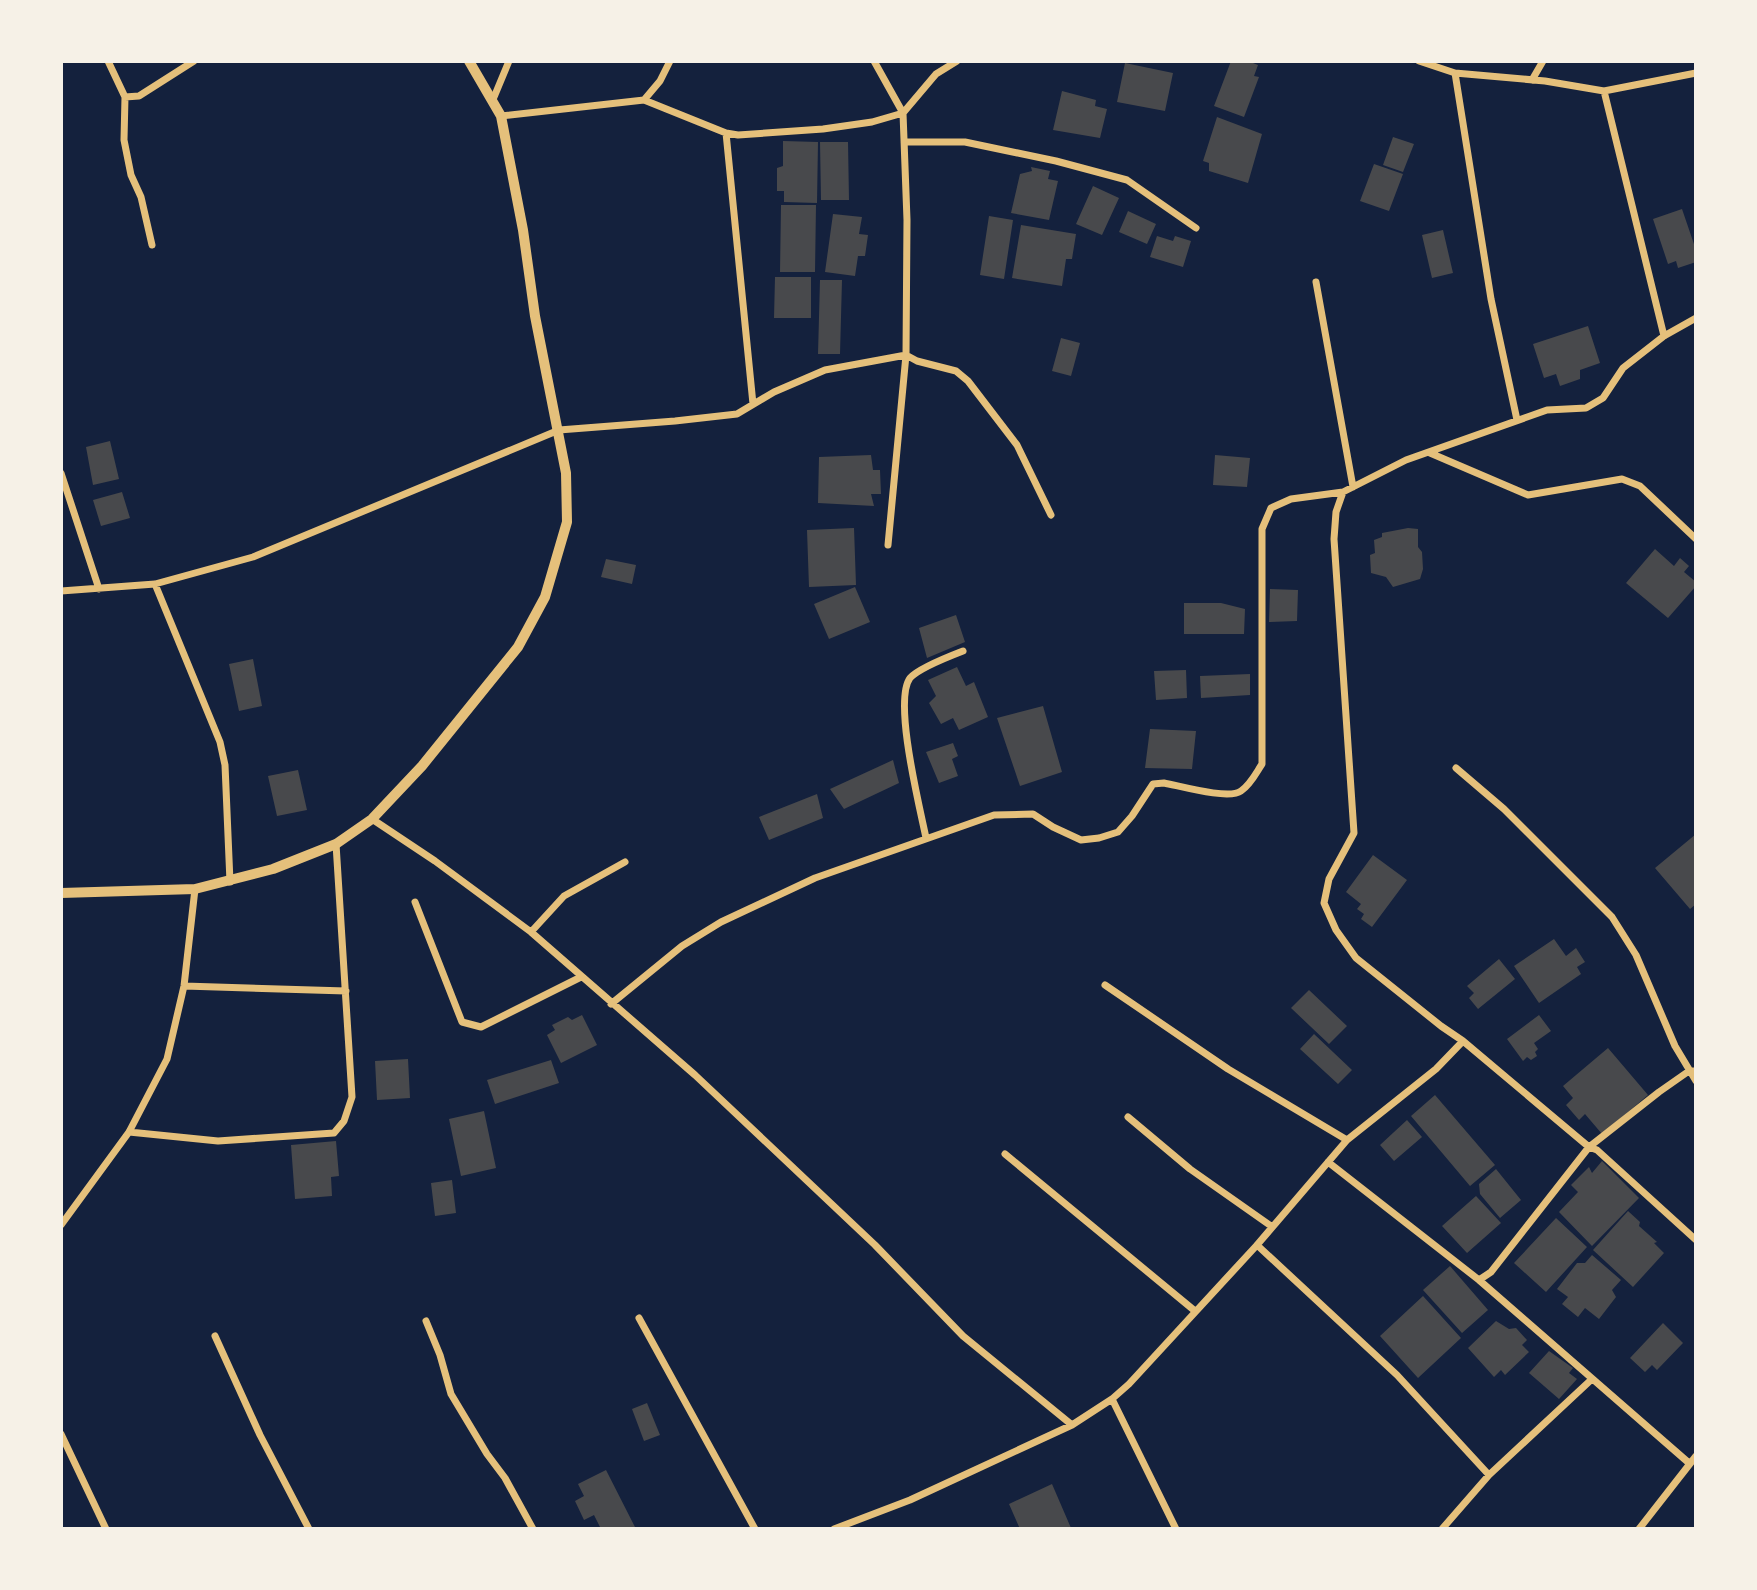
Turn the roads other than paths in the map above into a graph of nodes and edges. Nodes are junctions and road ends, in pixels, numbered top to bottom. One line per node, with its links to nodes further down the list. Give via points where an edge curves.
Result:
1 (108, 61): 14 (street)
2 (194, 61): 14 (street, via 139,96)
3 (469, 61): 16 (street)
4 (509, 61): 16 (street)
5 (670, 61): 15 (street)
6 (874, 61): 17 (street)
7 (957, 61): 17 (street, via 936,74)
8 (1419, 61): 10 (street)
9 (1543, 61): 12 (street)
10 (1454, 73): 12 (street); 28 (street, via 1491,299)
11 (1696, 73): 13 (street)
12 (1532, 80): 13 (street)
13 (1604, 91): 25 (street)
14 (125, 97): 22 (street, via 124,140)
15 (644, 100): 18 (street); 19 (street)
16 (492, 102): 18 (street)
17 (903, 113): 19 (street, via 823,129); 20 (street)
18 (500, 116): 29 (street)
19 (726, 132): 27 (street)
20 (904, 142): 21 (street, via 965,142 1127,180); 26 (street)
21 (1196, 228)
22 (152, 246)
23 (1316, 282): 32 (street)
24 (1696, 318): 25 (street)
25 (1664, 336): 28 (street, via 1623,368 1603,398 1586,408 1547,410)
26 (906, 355): 27 (street, via 825,370); 34 (street, via 956,370 968,381 1017,445); 36 (street)
27 (753, 404): 29 (street, via 737,414)
28 (1517, 420): 30 (street)
29 (559, 430): 37 (street, via 253,557); 42 (street, via 567,522 545,597 518,647 422,766)
30 (1430, 453): 32 (street); 35 (street, via 1528,495 1622,479 1640,486)
31 (61, 473): 38 (street)
32 (1353, 487): 33 (street)
33 (1343, 492): 43 (street, via 1291,499 1271,508 1262,529 1262,764 1240,792 1153,784 1118,832 1099,838 1081,840 1033,814 1017,813 994,815); 56 (street, via 1334,539 1354,833 1329,879 1324,903 1356,958)
34 (1051, 515)
35 (1696, 539)
36 (888, 545)
37 (155, 584): 38 (street); 46 (street, via 220,742)
38 (99, 589): 39 (street)
39 (61, 591)
40 (963, 651): 43 (street, via 910,678 904,696)
41 (1456, 768): 57 (street, via 1504,809 1612,917 1636,955)
42 (372, 819): 44 (street); 50 (street)
43 (926, 838): 55 (street, via 815,878 722,922 682,946)
44 (336, 844): 46 (street); 54 (street)
45 (625, 862): 50 (street, via 564,896)
46 (230, 882): 47 (street)
47 (195, 889): 48 (street); 53 (street)
48 (61, 893)
49 (415, 902): 51 (street, via 463,1022 481,1027)
50 (531, 932): 51 (street)
51 (581, 977): 55 (street)
52 (1105, 985): 61 (street, via 1228,1069)
53 (184, 986): 54 (street); 60 (street, via 167,1059)
54 (346, 991): 60 (street, via 352,1097 334,1133 218,1141)
55 (611, 1004): 76 (street, via 695,1075 875,1245 963,1336)
56 (1463, 1041): 61 (street, via 1436,1069); 62 (street)
57 (1692, 1071): 58 (street); 62 (street)
58 (1696, 1081)
59 (1128, 1117): 66 (street, via 1190,1170)
60 (129, 1132): 65 (street)
61 (1347, 1140): 64 (street)
62 (1589, 1147): 67 (street); 69 (street, via 1492,1272)
63 (1004, 1154): 70 (street)
64 (1328, 1162): 66 (street); 69 (street)
65 (61, 1225)
66 (1271, 1226): 68 (street)
67 (1696, 1240)
68 (1257, 1245): 70 (street); 80 (street, via 1397,1375)
69 (1479, 1280): 74 (street)
70 (1195, 1311): 75 (street)
71 (639, 1318): 84 (street)
72 (426, 1321): 83 (street, via 451,1394)
73 (215, 1336): 82 (street)
74 (1592, 1379): 79 (street); 80 (street)
75 (1112, 1399): 76 (street); 86 (street)
76 (1072, 1424): 85 (street, via 910,1500)
77 (61, 1434): 81 (street)
78 (1696, 1455): 79 (street)
79 (1689, 1463): 88 (street)
80 (1489, 1475): 87 (street)
81 (106, 1529)
82 (309, 1529)
83 (533, 1529)
84 (755, 1529)
85 (834, 1529)
86 (1176, 1529)
87 (1442, 1529)
88 (1639, 1529)

